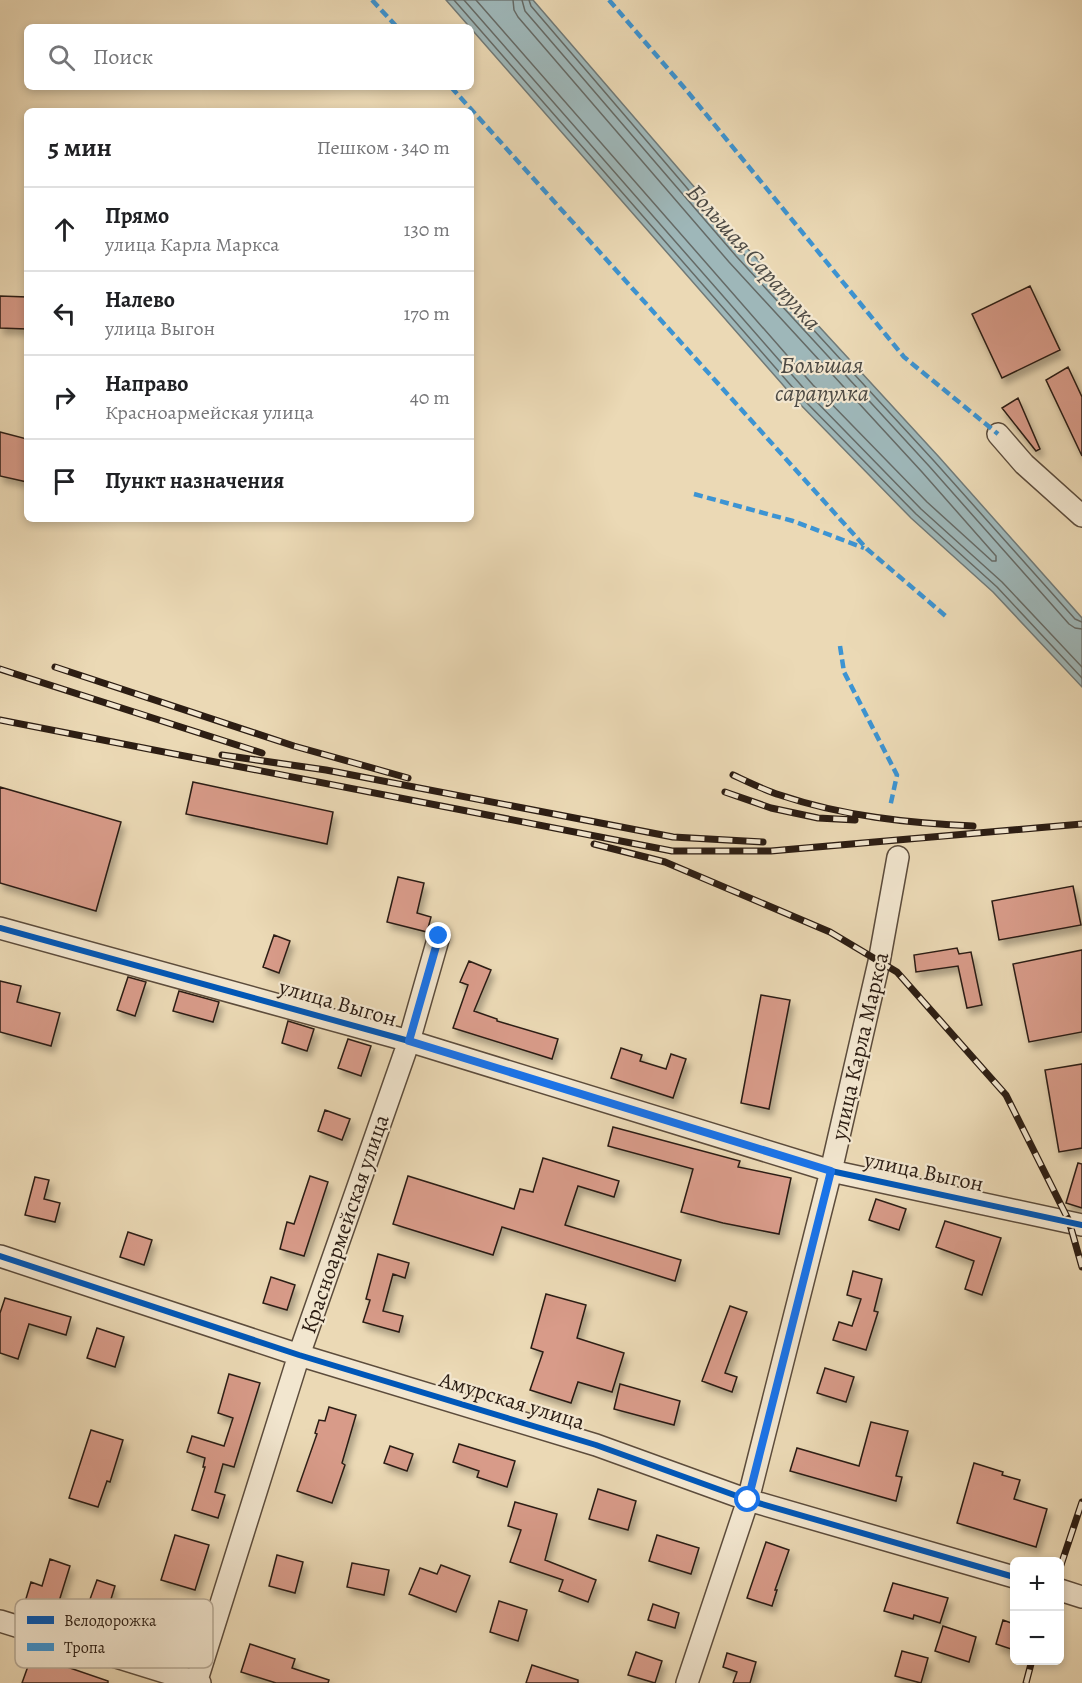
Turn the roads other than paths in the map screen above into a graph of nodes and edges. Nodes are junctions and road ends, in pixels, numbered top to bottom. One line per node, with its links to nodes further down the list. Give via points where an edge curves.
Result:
1 (998, 434): 2 (street, via 1024,464)
2 (1082, 516)
3 (898, 857): 7 (street, улица Карла Маркса, via 879,962)
4 (0, 928): 6 (street, улица Выгон)
5 (439, 936): 6 (street, Красноармейская улица)
6 (409, 1041): 7 (street, улица Выгон); 10 (street, Красноармейская улица)
7 (831, 1171): 8 (street, улица Выгон); 11 (street, улица Карла Маркса)
8 (1082, 1225)
9 (0, 1256): 10 (street, Амурская улица)
10 (299, 1355): 11 (street, Амурская улица, via 596,1445); 17 (street, Красноармейская улица)
11 (748, 1500): 12 (street, Амурская улица); 21 (street, улица Карла Маркса)
12 (1010, 1576)
13 (1064, 1592): 14 (street)
14 (1082, 1597)
15 (0, 1621): 16 (street)
16 (15, 1626)
17 (213, 1632)
18 (149, 1668): 20 (street)
19 (202, 1668): 20 (street, Красноармейская улица)
20 (197, 1683)
21 (687, 1683)

